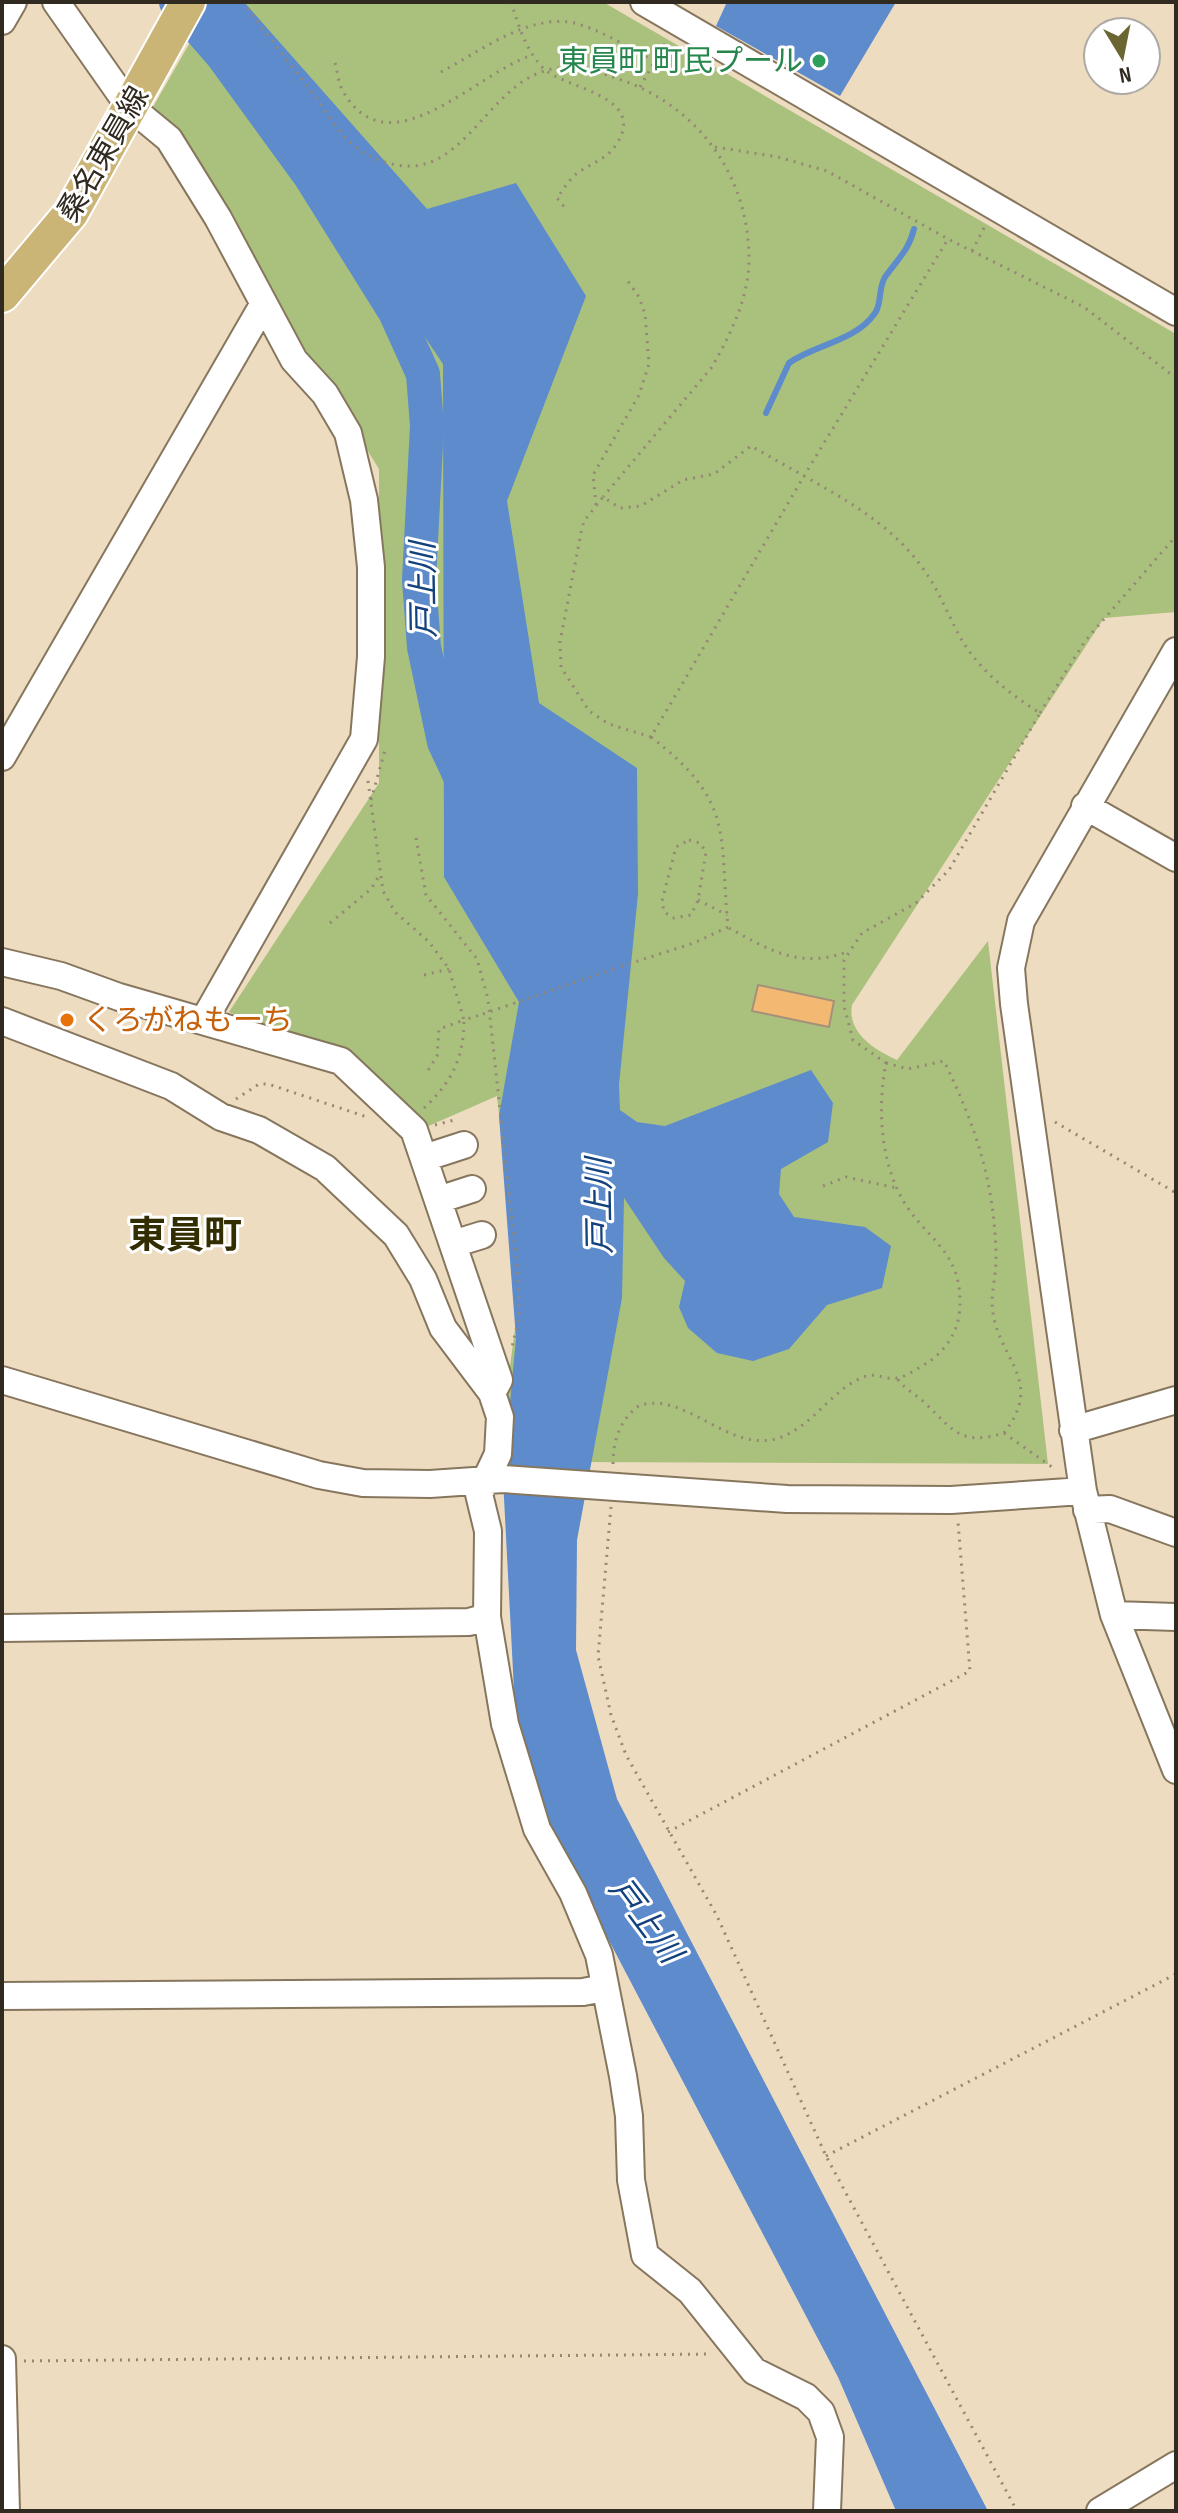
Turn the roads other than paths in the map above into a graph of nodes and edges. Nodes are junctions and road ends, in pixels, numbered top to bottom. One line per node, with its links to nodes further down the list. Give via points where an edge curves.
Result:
1 (13, 2): 5 (street)
2 (56, 2): 6 (street)
3 (188, 2): 6 (main road, 桑名東員線)
4 (644, 2): 9 (street)
5 (2, 21)
6 (137, 92): 7 (main road, 桑名東員線, via 71,213); 8 (street, via 218,218)
7 (2, 295)
8 (263, 305): 11 (street); 15 (street, via 294,360 325,394 348,433 364,500 371,567 371,657 361,744)
9 (1176, 312)
10 (1176, 651): 12 (street)
11 (2, 757)
12 (1085, 806): 13 (street); 26 (street, via 1029,903 1012,951 1011,986)
13 (1176, 858)
14 (2, 962): 15 (street)
15 (204, 1020): 18 (street, via 341,1061 414,1130)
16 (2, 1021): 24 (street, via 171,1086 325,1168 396,1235 423,1279 443,1328)
17 (464, 1145): 18 (street)
18 (424, 1158): 20 (street)
19 (472, 1189): 20 (street)
20 (438, 1200): 22 (street)
21 (482, 1235): 22 (street)
22 (453, 1244): 24 (street)
23 (2, 1380): 27 (street, via 319,1475 376,1483)
24 (496, 1386): 27 (street, via 500,1417)
25 (1176, 1400): 26 (street)
26 (1073, 1430): 28 (street)
27 (494, 1479): 28 (street, via 787,1499); 31 (street, via 479,1494 488,1531)
28 (1085, 1501): 29 (street); 30 (street)
29 (1176, 1533)
30 (1114, 1615): 32 (street); 34 (street)
31 (487, 1617): 33 (street, via 469,1622); 35 (street, via 505,1724 537,1829 573,1893 599,1955)
32 (1176, 1617)
33 (2, 1628)
34 (1176, 1770)
35 (604, 1988): 36 (street); 40 (street, via 623,2076 631,2180 645,2255 690,2291 754,2371 806,2397 821,2412 830,2437)
36 (2, 1996)
37 (3, 2360): 39 (street)
38 (1176, 2465): 41 (street)
39 (6, 2511)
40 (827, 2511)
41 (1100, 2511)

